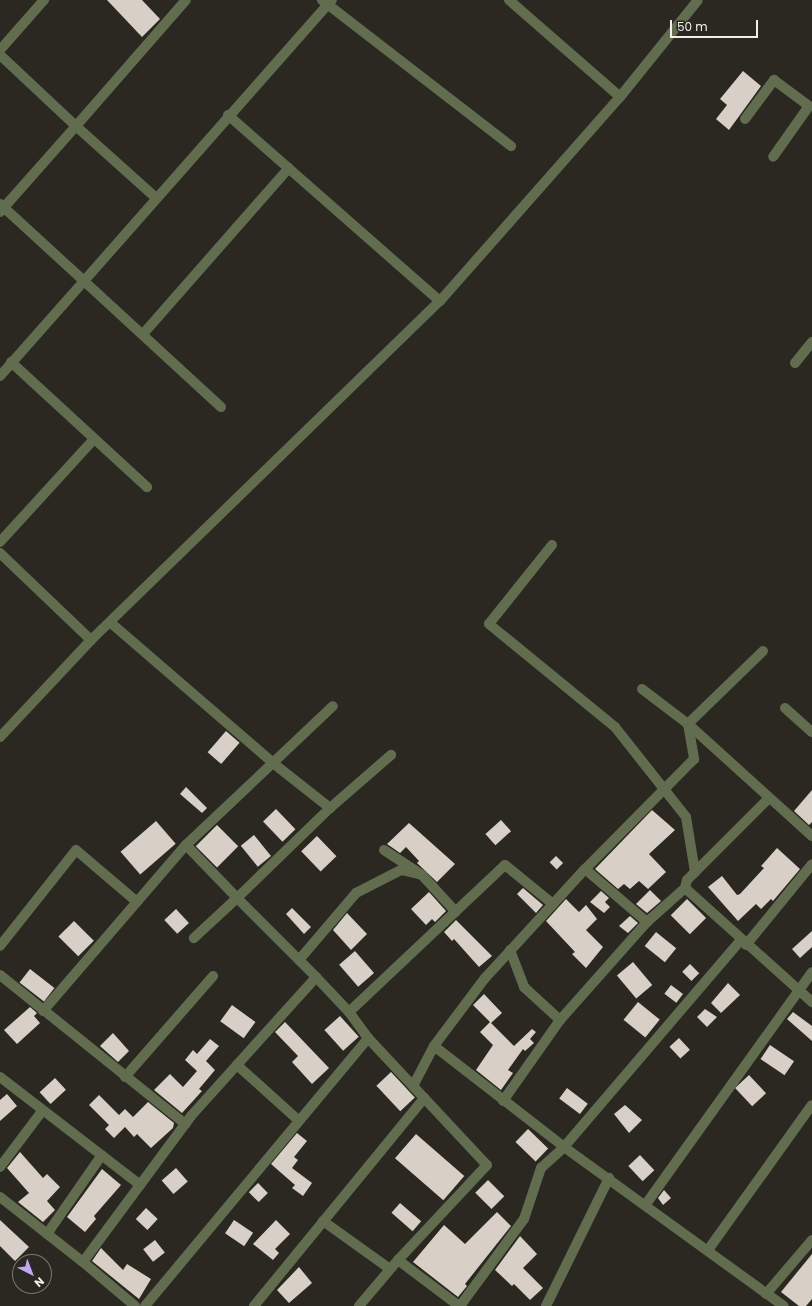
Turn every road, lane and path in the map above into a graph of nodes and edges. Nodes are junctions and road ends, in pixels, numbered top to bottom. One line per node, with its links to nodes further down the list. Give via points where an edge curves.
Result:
1 (44, 0): 6 (street)
2 (186, 0): 12 (street)
3 (509, 0): 8 (street)
4 (698, 0): 8 (street)
5 (327, 2): 10 (street); 13 (street)
6 (0, 50)
7 (0, 55): 12 (street)
8 (620, 97): 19 (street)
9 (811, 105): 11 (street, via 774,80); 14 (street)
10 (228, 115): 15 (street); 16 (street)
11 (745, 119)
12 (76, 126): 16 (street); 17 (street)
13 (511, 146)
14 (773, 157)
15 (289, 168): 19 (street); 20 (street)
16 (155, 198): 18 (street)
17 (1, 208): 18 (street)
18 (84, 281): 20 (street); 22 (street)
19 (440, 301): 31 (street)
20 (143, 334): 25 (street)
21 (812, 342): 23 (street)
22 (11, 362): 24 (street); 26 (street)
23 (795, 363)
24 (0, 376)
25 (221, 407)
26 (94, 439): 27 (street); 28 (street)
27 (147, 487)
28 (2, 536)
29 (552, 545): 42 (street, via 489,624 615,727)
30 (0, 553): 32 (street)
31 (112, 622): 32 (street); 41 (street)
32 (91, 640): 39 (street)
33 (763, 651): 37 (street)
34 (642, 689): 37 (street)
35 (333, 706): 41 (street)
36 (785, 708): 38 (street)
37 (688, 724): 42 (street, via 694,759); 43 (street)
38 (812, 732)
39 (0, 737)
40 (391, 755): 44 (street)
41 (273, 763): 44 (street); 46 (street)
42 (665, 790): 49 (street); 50 (street, via 686,817)
43 (768, 798): 45 (street); 50 (street)
44 (330, 808): 53 (street)
45 (812, 836)
46 (186, 846): 53 (street); 54 (street)
47 (384, 850): 51 (street)
48 (812, 864): 59 (street)
49 (585, 869): 55 (street); 57 (street)
50 (695, 872): 52 (street, via 687,880)
51 (422, 875): 56 (street); 62 (street, via 401,870 356,894)
52 (685, 888): 57 (street); 59 (street)
53 (237, 898): 58 (street); 62 (street)
54 (137, 902): 60 (street, via 76,850); 69 (street)
55 (553, 904): 56 (street, via 505,865); 61 (street)
56 (456, 912): 70 (street)
57 (647, 922): 71 (street)
58 (194, 938)
59 (744, 942): 67 (street); 84 (street)
60 (0, 946)
61 (510, 950): 71 (street, via 524,987); 73 (street, via 485,978)
62 (299, 960): 66 (street)
63 (812, 972): 67 (street)
64 (0, 975): 69 (street)
65 (213, 976): 75 (street)
66 (316, 977): 70 (street); 74 (street)
67 (798, 990): 68 (street); 90 (street)
68 (812, 1002)
69 (43, 1011): 75 (street)
70 (349, 1012): 72 (street)
71 (560, 1020): 79 (street)
72 (368, 1038): 77 (street); 82 (street)
73 (434, 1046): 77 (street); 79 (street)
74 (237, 1065): 82 (street); 83 (street)
75 (125, 1076): 83 (street)
76 (0, 1077): 81 (street)
77 (413, 1086): 78 (street)
78 (424, 1098): 91 (street); 95 (street, via 487,1165)
79 (503, 1101): 84 (street)
80 (812, 1105): 94 (street)
81 (43, 1110): 85 (street); 86 (street)
82 (298, 1120): 100 (street)
83 (185, 1124): 88 (street)
84 (564, 1146): 87 (street); 103 (street, via 541,1168 524,1219)
85 (102, 1155): 88 (street); 92 (street)
86 (0, 1167)
87 (609, 1178): 90 (street); 104 (street)
88 (140, 1185): 96 (street)
89 (0, 1197): 92 (street)
90 (646, 1204): 94 (street)
91 (323, 1221): 97 (street); 101 (street)
92 (47, 1234): 96 (street)
93 (812, 1240): 98 (street)
94 (708, 1250): 98 (street)
95 (398, 1260): 97 (street); 103 (street)
96 (83, 1262): 99 (street)
97 (390, 1269): 102 (street)
98 (766, 1294): 105 (street)
99 (135, 1306)
100 (145, 1306)
101 (254, 1306)
102 (359, 1306)
103 (460, 1306)
104 (546, 1306)
105 (784, 1306)

